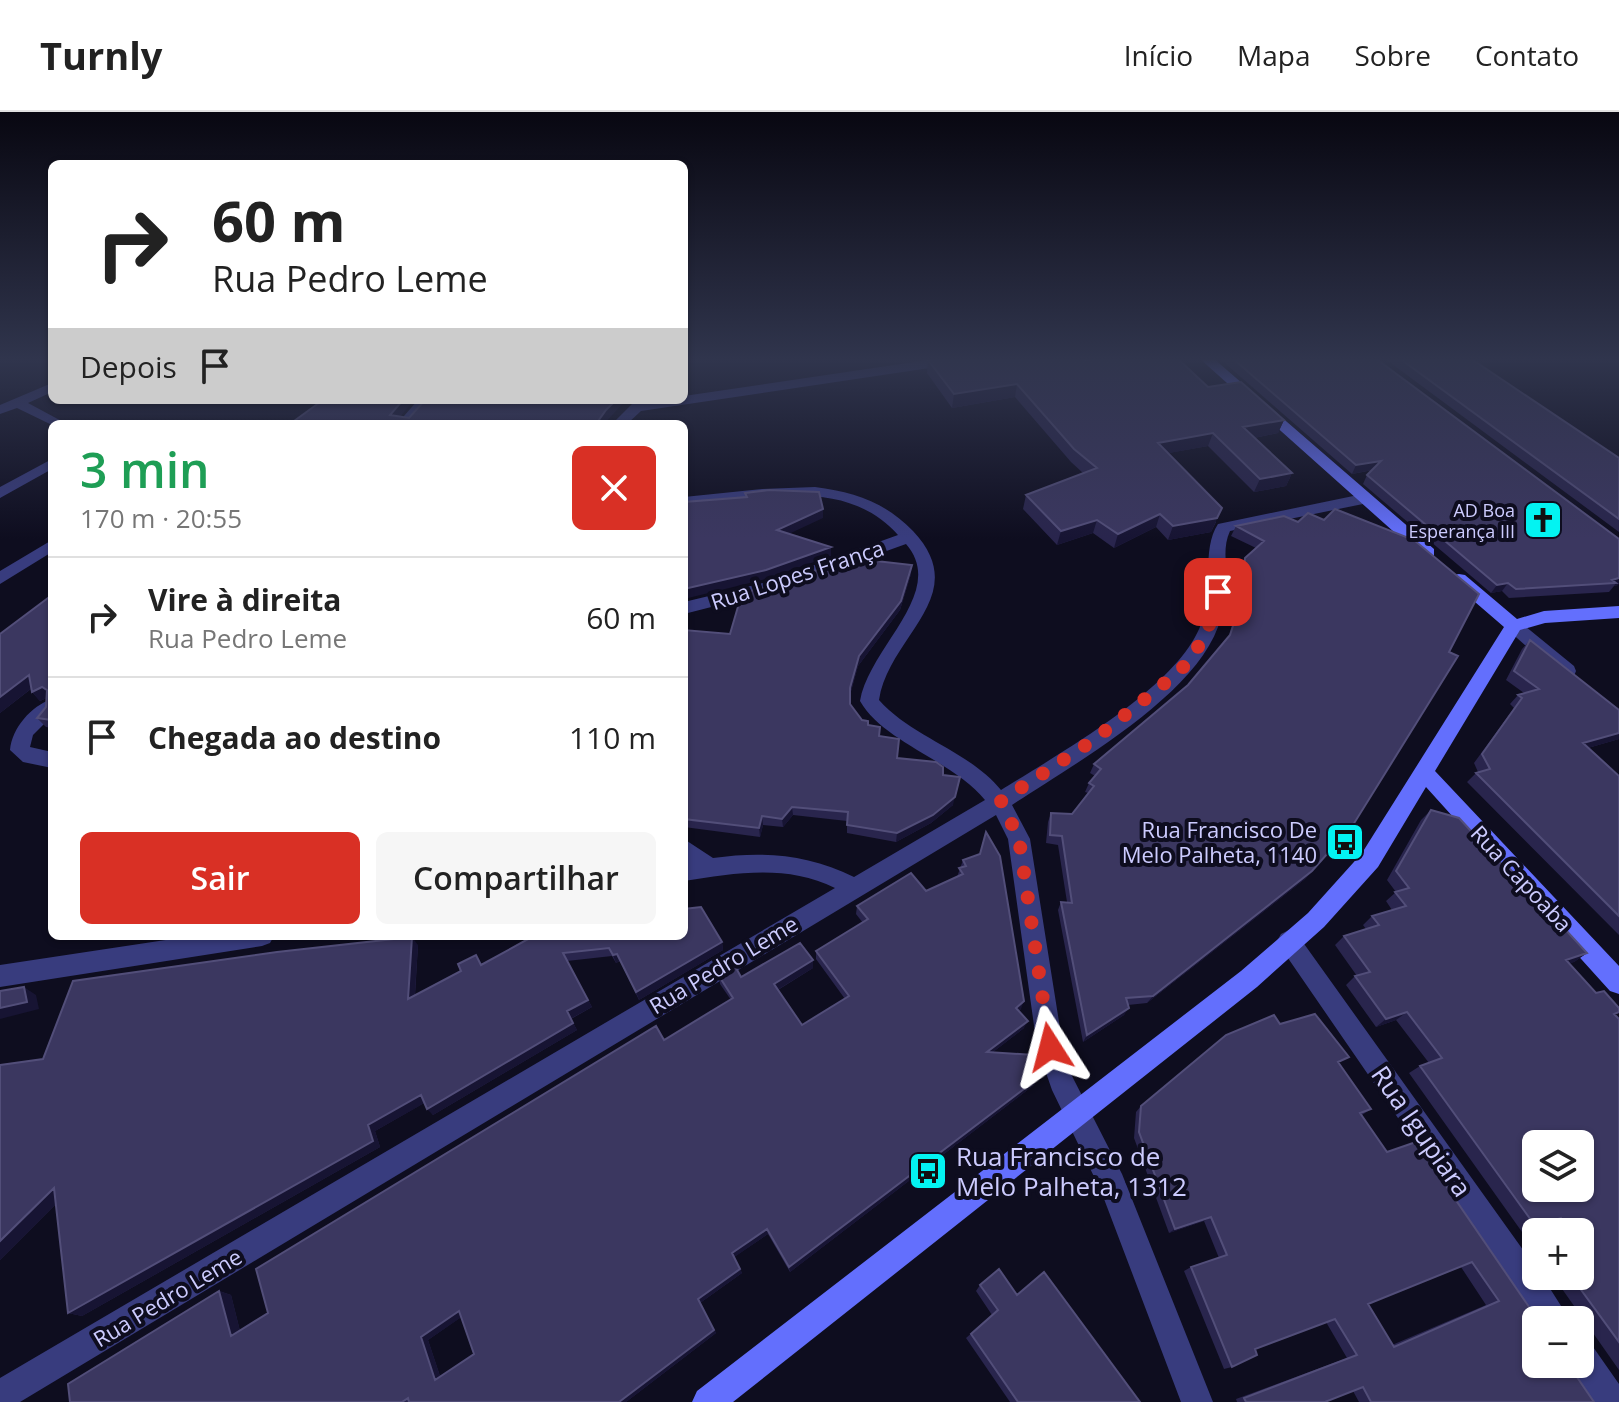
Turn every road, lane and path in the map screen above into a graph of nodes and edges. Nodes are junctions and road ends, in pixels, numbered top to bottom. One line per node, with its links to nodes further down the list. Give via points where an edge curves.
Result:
1 (1272, 418): 4 (main road)
2 (48, 465): 3 (street)
3 (0, 493)
4 (1363, 499): 11 (main road); 16 (street, Rua Pedro Leme, via 1224,527 1219,533 1218,592 1197,652 1095,739)
5 (688, 502): 6 (street, via 774,491 832,495 889,516)
6 (909, 537): 9 (street, Rua Lopes França, via 772,586); 16 (street, via 929,566 927,590 870,686 869,701)
7 (48, 548): 8 (street)
8 (0, 579)
9 (688, 607)
10 (1619, 612): 11 (main road, via 1544,617)
11 (1514, 626): 12 (street); 15 (main road)
12 (1584, 685)
13 (48, 709): 14 (street, via 19,739 20,750)
14 (48, 759)
15 (1425, 773): 22 (main road, via 1370,860 1316,920); 24 (main road, Rua Capoaba)
16 (1001, 801): 20 (street, Rua Pedro Leme); 25 (street, via 1019,839 1050,1047)
17 (688, 851): 18 (street)
18 (709, 868): 19 (street); 20 (street, via 778,862 809,866)
19 (688, 871)
20 (853, 887): 28 (street, Rua Pedro Leme)
21 (236, 940): 23 (street)
22 (1289, 941): 25 (main road, via 1249,979); 26 (street, Rua Igupiara)
23 (0, 976)
24 (1619, 983)
25 (1077, 1110): 29 (main road); 30 (street, via 1112,1184)
26 (1545, 1306)
27 (1594, 1375): 31 (street)
28 (0, 1396)
29 (708, 1402)
30 (1197, 1402)
31 (1613, 1402)

